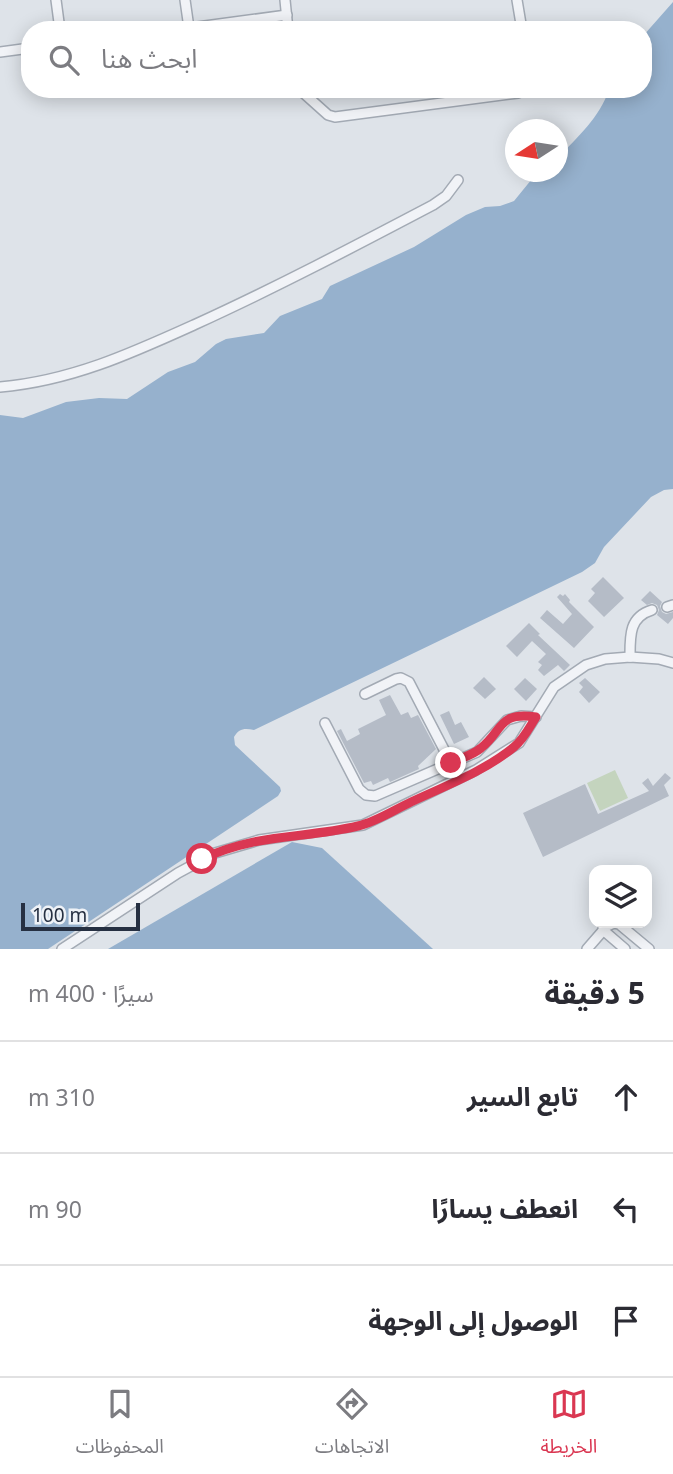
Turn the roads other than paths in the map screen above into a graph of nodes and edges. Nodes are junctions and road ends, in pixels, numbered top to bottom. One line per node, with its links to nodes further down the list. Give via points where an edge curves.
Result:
1 (56, 0): 6 (lane)
2 (185, 0): 7 (lane)
3 (285, 0): 5 (lane)
4 (517, 0): 10 (lane)
5 (287, 15): 8 (lane); 9 (lane)
6 (59, 21)
7 (188, 21)
8 (242, 21)
9 (287, 21)
10 (520, 21)
11 (21, 49): 12 (lane)
12 (0, 52)
13 (309, 98): 14 (lane, via 335,117)
14 (480, 98)
15 (458, 180): 16 (lane, via 433,205 293,279 141,349 72,374)
16 (0, 387)
17 (652, 610): 18 (lane, via 633,624)
18 (630, 657): 19 (lane); 21 (lane, via 594,662 570,674 554,687)
19 (673, 663)
20 (365, 694): 23 (lane, via 396,679 409,682)
21 (536, 717): 23 (lane, via 507,720 482,748); 25 (lane, via 514,748 453,782 363,825 259,840 215,853)
22 (325, 723): 23 (lane, via 366,795 379,795)
23 (451, 763)
24 (603, 930): 26 (lane); 27 (lane); 28 (lane, via 617,923)
25 (62, 949)
26 (587, 949)
27 (625, 949)
28 (649, 949)

